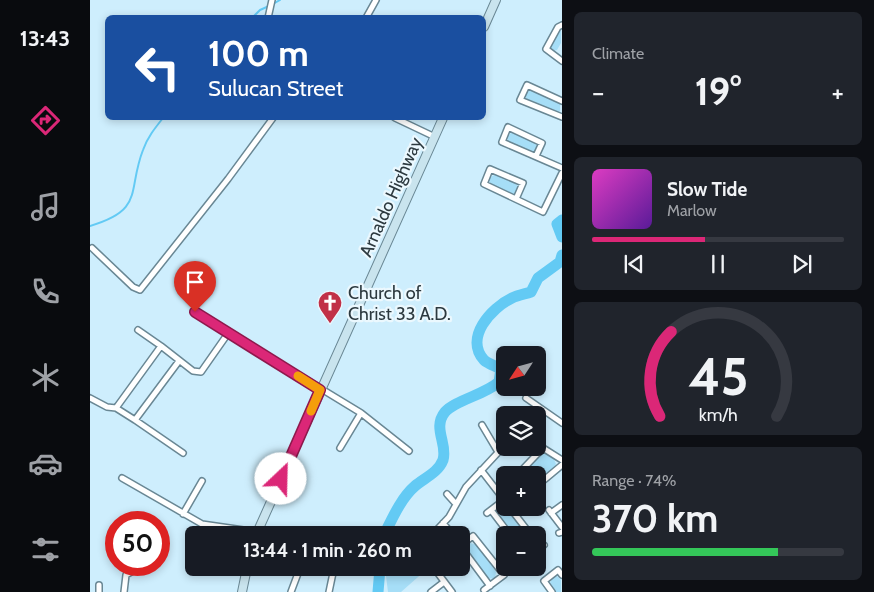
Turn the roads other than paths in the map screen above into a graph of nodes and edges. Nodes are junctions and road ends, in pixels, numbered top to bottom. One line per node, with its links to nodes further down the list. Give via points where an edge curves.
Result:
1 (376, 0): 3 (street)
2 (496, 0): 4 (main road)
3 (368, 15)
4 (486, 22)
5 (562, 25): 6 (street, via 547,46 548,52)
6 (560, 57)
7 (562, 100): 8 (street, via 527,85 520,100)
8 (561, 116)
9 (272, 120): 17 (street, via 140,290 132,287)
10 (399, 120): 12 (street)
11 (442, 120): 12 (main road, Arnaldo Highway)
12 (434, 137): 23 (main road, Arnaldo Highway)
13 (536, 156): 13 (street, via 502,142 508,127 542,143); 14 (street)
14 (562, 168)
15 (562, 173): 16 (street, via 543,212)
16 (516, 199): 16 (street, via 484,184 490,169 523,183)
17 (92, 248)
18 (195, 312): 20 (street)
19 (138, 330): 21 (street)
20 (229, 332): 22 (street, via 201,372 193,371); 23 (street)
21 (161, 346): 22 (street); 27 (street)
22 (179, 361): 30 (street)
23 (320, 390): 28 (street); 54 (main road, Arnaldo Highway)
24 (90, 398): 27 (street)
25 (526, 398): 26 (street)
26 (536, 406)
27 (116, 408): 30 (street)
28 (361, 413): 33 (street); 35 (street)
29 (546, 413): 31 (street)
30 (135, 420): 36 (street)
31 (562, 424)
32 (482, 425): 34 (street)
33 (340, 448)
34 (496, 449)
35 (409, 451)
36 (184, 453)
37 (496, 454): 41 (street)
38 (562, 460): 40 (street, via 544,448)
39 (562, 465): 43 (street)
40 (526, 466)
41 (482, 470): 45 (street); 47 (street)
42 (122, 478): 50 (street)
43 (546, 478)
44 (202, 481): 50 (street)
45 (496, 488)
46 (447, 494): 47 (street)
47 (456, 504): 52 (street)
48 (562, 505): 59 (street, via 550,512)
49 (496, 507): 57 (street, via 489,512)
50 (183, 514): 53 (street)
51 (516, 516): 58 (street)
52 (443, 523): 55 (street); 56 (street)
53 (211, 526)
54 (260, 526)
55 (440, 526)
56 (445, 526)
57 (502, 526)
58 (524, 526)
59 (562, 527)
60 (470, 538): 70 (street, via 473,536 504,575)
61 (470, 558): 70 (street)
62 (562, 575): 79 (street, via 558,570 544,581)
63 (126, 576): 73 (street)
64 (245, 576): 74 (main road)
65 (297, 576): 75 (street)
66 (332, 576): 76 (street)
67 (440, 576): 68 (street)
68 (444, 582): 77 (street); 78 (street)
69 (99, 585): 72 (street)
70 (490, 586): 71 (street)
71 (484, 590)
72 (99, 592)
73 (124, 592)
74 (242, 592)
75 (291, 592)
76 (329, 592)
77 (431, 592)
78 (452, 592)
79 (552, 592)

